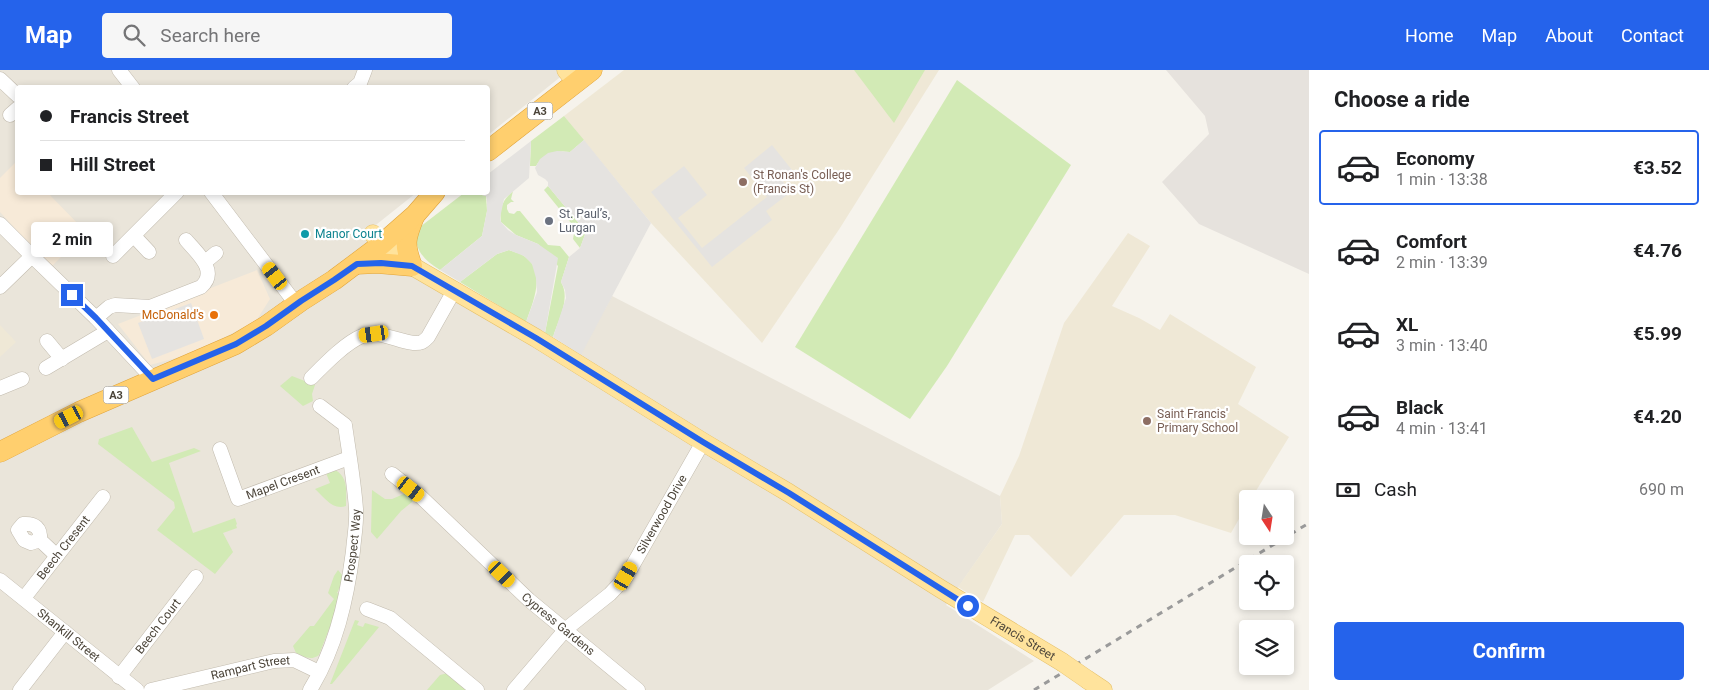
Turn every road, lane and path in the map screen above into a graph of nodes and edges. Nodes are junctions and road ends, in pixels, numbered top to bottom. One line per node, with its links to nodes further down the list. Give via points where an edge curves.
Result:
1 (119, 70): 6 (street)
2 (365, 70): 7 (street)
3 (592, 70): 4 (highway, A3)
4 (571, 76): 9 (highway, A3)
5 (0, 79): 8 (street)
6 (131, 85)
7 (358, 85)
8 (15, 93)
9 (490, 149)
10 (174, 195): 16 (street)
11 (213, 195): 28 (street)
12 (429, 195): 17 (highway, A3)
13 (433, 195): 14 (highway, A3)
14 (415, 215): 17 (highway, A3); 25 (highway, via 406,240)
15 (0, 224): 21 (street)
16 (134, 236): 19 (street); 22 (street)
17 (378, 239): 24 (highway, A3); 25 (main road, Francis Street); 28 (highway, A3, via 328,270)
18 (186, 240): 23 (street)
19 (150, 252)
20 (216, 253): 23 (street)
21 (32, 256): 26 (street); 29 (street)
22 (113, 256)
23 (205, 262): 29 (street, via 208,277 201,287 150,307 115,305)
24 (357, 264): 25 (highway); 28 (highway, A3)
25 (412, 266): 27 (main road, Francis Street)
26 (0, 287)
27 (455, 289): 34 (street, via 422,342 374,334 362,336 341,351); 39 (main road, Francis Street)
28 (298, 303): 36 (highway, A3, via 236,344)
29 (96, 318): 30 (street)
30 (108, 331): 32 (street); 36 (street)
31 (47, 341): 32 (street)
32 (62, 359): 33 (street)
33 (46, 368)
34 (315, 378)
35 (22, 379): 37 (street)
36 (153, 379): 41 (highway, A3)
37 (0, 388)
38 (320, 406): 42 (street, Prospect Way, via 344,425)
39 (703, 442): 51 (street, Silverwood Drive, via 626,576 610,594); 62 (main road, Francis Street, bridge)
40 (220, 449): 42 (street, Mapel Cresent, via 238,498)
41 (0, 452)
42 (349, 458): 53 (street, Prospect Way, via 356,509 349,586 342,615)
43 (392, 474): 51 (street, Cypress Gardens, via 422,497)
44 (103, 497): 46 (street, Beech Cresent)
45 (40, 540): 46 (street)
46 (57, 556): 49 (street, Beech Cresent)
47 (196, 577): 54 (street, Beech Court)
48 (0, 580): 49 (street, Shankill Street)
49 (24, 598): 52 (street, Shankill Street)
50 (367, 609): 59 (street, via 390,618)
51 (566, 630): 60 (street, Silverwood Drive); 61 (street, Cypress Gardens)
52 (64, 632): 54 (street, Shankill Street); 56 (street)
53 (319, 672): 55 (street, Prospect Way); 58 (street, Rampart Street, via 294,660 274,661)
54 (119, 677): 57 (street, Shankill Street)
55 (313, 689)
56 (20, 690)
57 (137, 690)
58 (151, 690)
59 (477, 690)
60 (514, 690)
61 (638, 690)
62 (1103, 690)

